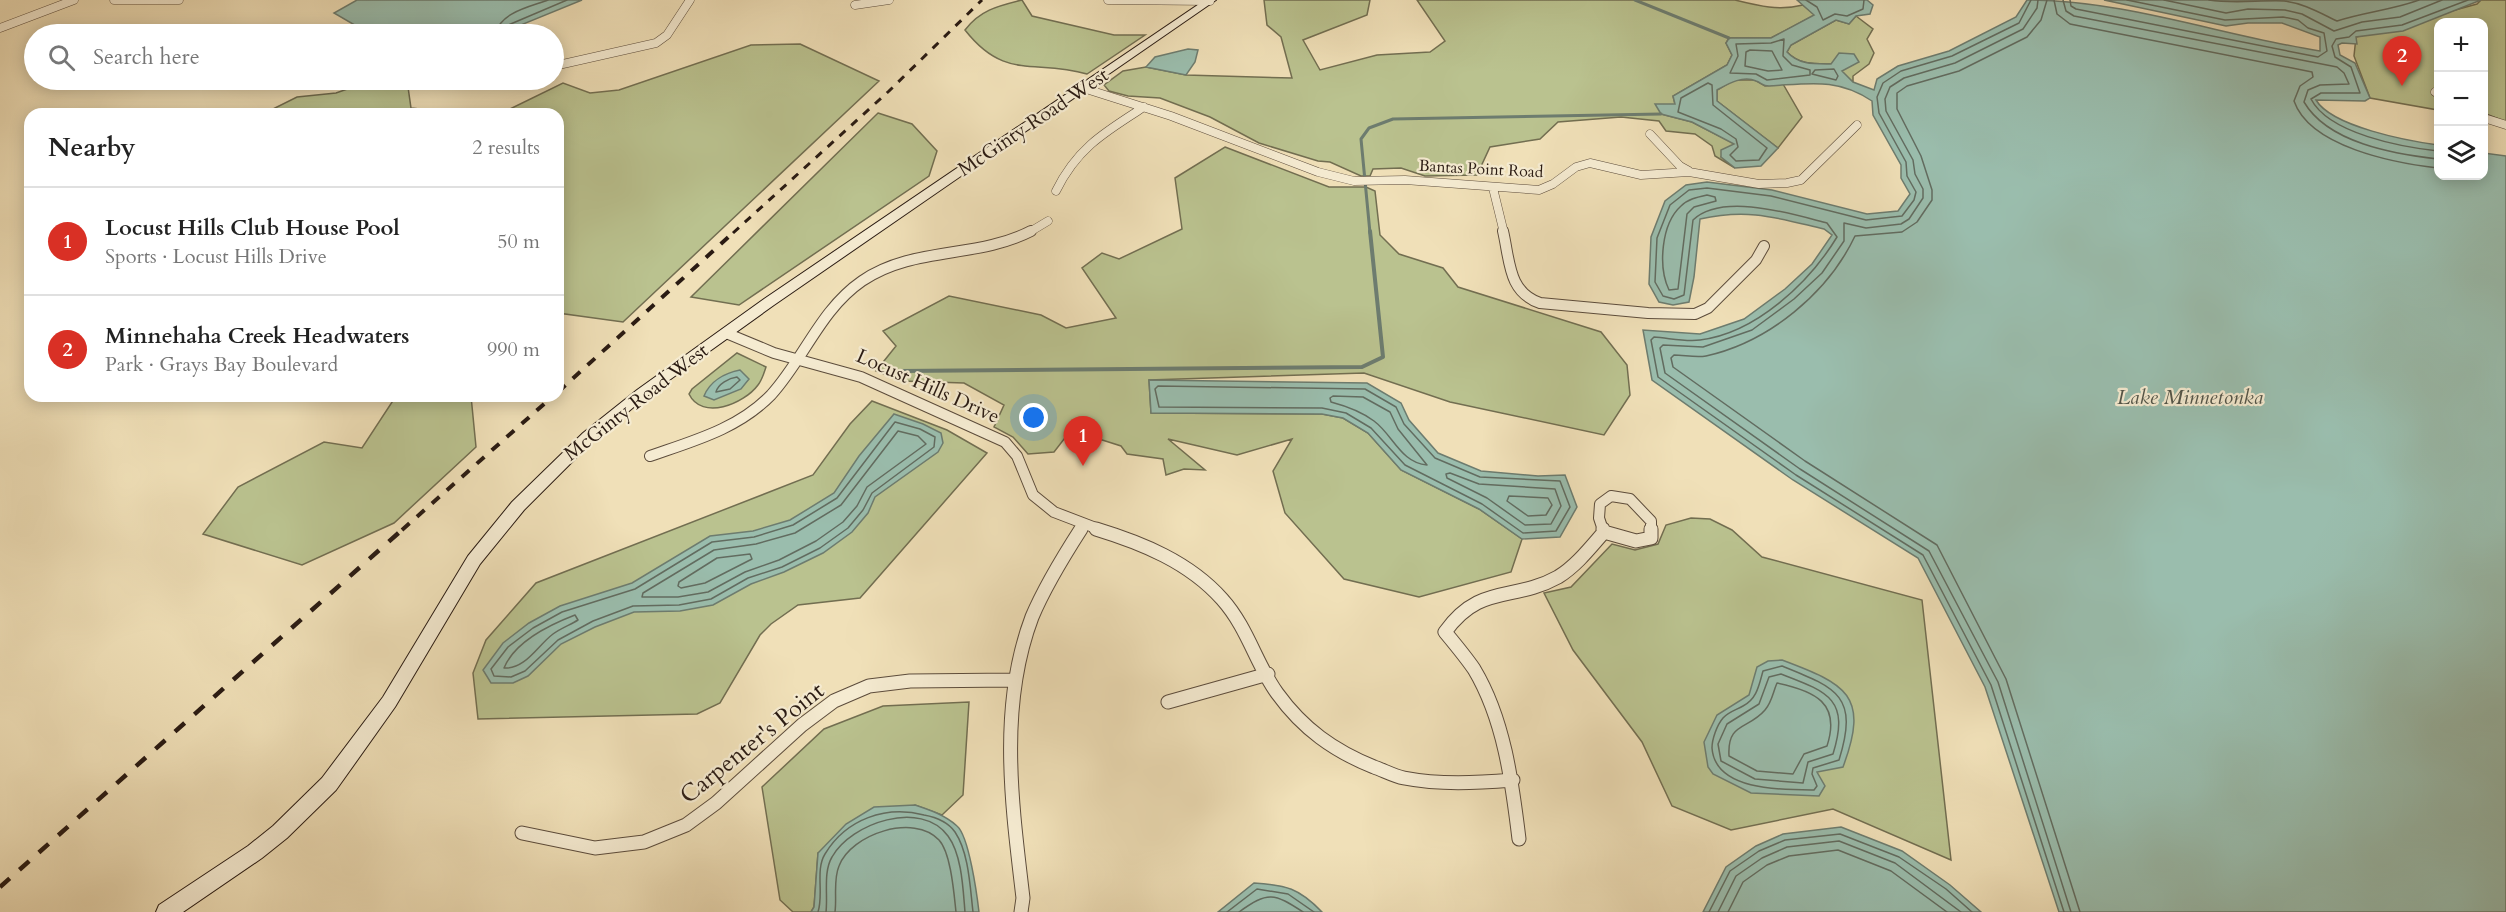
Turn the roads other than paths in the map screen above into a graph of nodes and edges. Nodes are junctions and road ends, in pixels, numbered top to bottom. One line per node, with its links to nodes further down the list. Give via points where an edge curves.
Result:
1 (74, 0): 9 (street)
2 (114, 0): 3 (street)
3 (179, 0)
4 (690, 0): 10 (street, via 667,35 656,43)
5 (889, 0): 8 (street)
6 (1108, 0): 7 (street)
7 (1210, 1): 11 (main road, McGinty Road West)
8 (855, 5)
9 (0, 28)
10 (564, 64)
11 (1083, 88): 12 (street, Bantas Point Road); 22 (main road, McGinty Road West)
12 (1144, 107): 18 (street, Bantas Point Road, via 1309,168 1354,180); 19 (street, via 1086,145 1066,167)
13 (2488, 119): 15 (street)
14 (1857, 125): 17 (street, Bantas Point Road, via 1801,180 1791,184 1761,184)
15 (2506, 125)
16 (1650, 134): 17 (street, via 1680,166)
17 (1692, 172): 18 (street, Bantas Point Road, via 1644,176 1604,163 1588,163 1577,166 1550,188)
18 (1493, 188): 21 (street, via 1517,290 1540,303 1695,314 1708,308 1756,260)
19 (1056, 192)
20 (1048, 221): 23 (street, via 1002,243 917,257 860,282 834,304)
21 (1764, 246)
22 (726, 333): 23 (street, Locust Hills Drive, via 774,353); 33 (main road, McGinty Road West, via 588,437 518,506 474,560 389,702 348,760 280,832)
23 (797, 357): 24 (street, via 757,407 726,426); 25 (street, Locust Hills Drive, via 861,377 988,432 1005,442 1017,456 1033,495 1054,512)
24 (650, 456)
25 (1083, 525): 27 (street, Locust Hills Drive, via 1141,543 1183,566 1222,598 1249,636); 28 (street, via 1041,594)
26 (1604, 532): 26 (street, via 1636,541 1652,538 1651,521 1630,499 1611,496 1600,504); 30 (street, via 1568,571 1549,582 1475,601 1455,615 1445,632 1476,672 1494,713)
27 (1268, 674): 29 (street); 30 (street, Locust Hills Drive, via 1276,692 1308,730 1345,755 1401,778 1460,784)
28 (1013, 680): 31 (street, Carpenter's Point, via 910,681 869,686 834,701 716,803 686,825 644,842 595,848); 34 (street, via 1008,741 1023,898)
29 (1168, 702)
30 (1513, 780): 32 (street)
31 (522, 834)
32 (1519, 838)
33 (166, 912)
34 (1021, 912)

